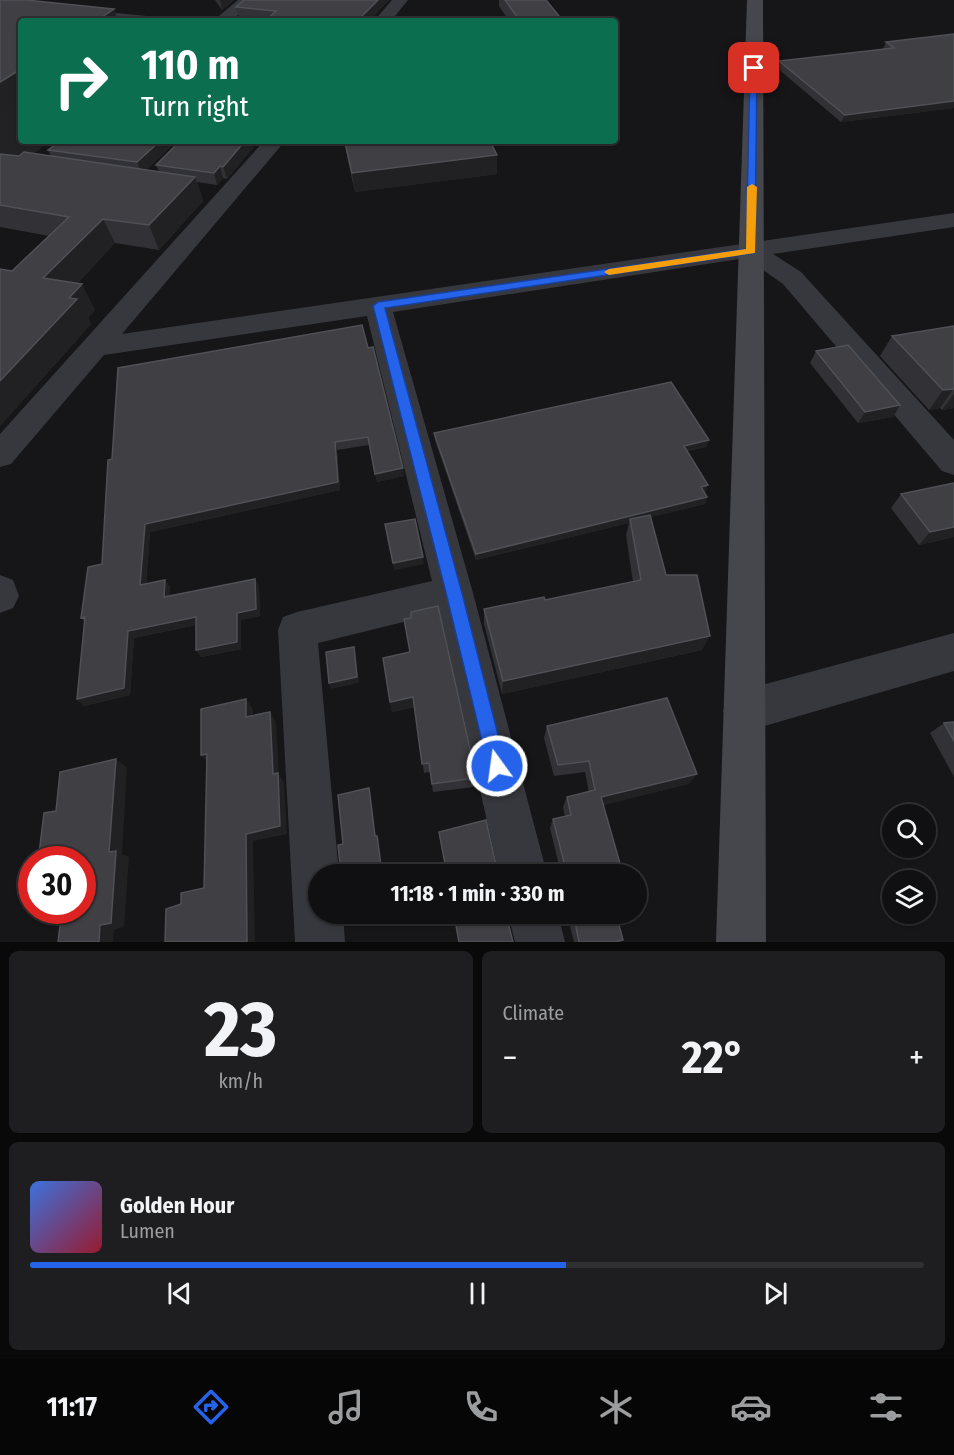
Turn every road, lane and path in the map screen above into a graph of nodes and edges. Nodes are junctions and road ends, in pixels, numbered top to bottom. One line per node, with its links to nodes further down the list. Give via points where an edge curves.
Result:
1 (247, 0): 6 (street)
2 (400, 0): 7 (street)
3 (754, 0): 10 (street)
4 (0, 7): 5 (street)
5 (116, 18)
6 (225, 18)
7 (385, 18)
8 (272, 144): 12 (street, via 215,193)
9 (954, 220): 10 (street)
10 (751, 251): 11 (street); 14 (street, via 792,278); 17 (street)
11 (378, 306): 12 (street); 15 (street)
12 (96, 347): 13 (street)
13 (0, 455)
14 (954, 462)
15 (454, 593): 18 (street, via 297,630); 19 (street)
16 (954, 652): 17 (street)
17 (744, 711): 24 (street)
18 (314, 864)
19 (521, 864)
20 (319, 924): 22 (street)
21 (536, 924): 23 (street)
22 (320, 942)
23 (540, 942)
24 (741, 942)

